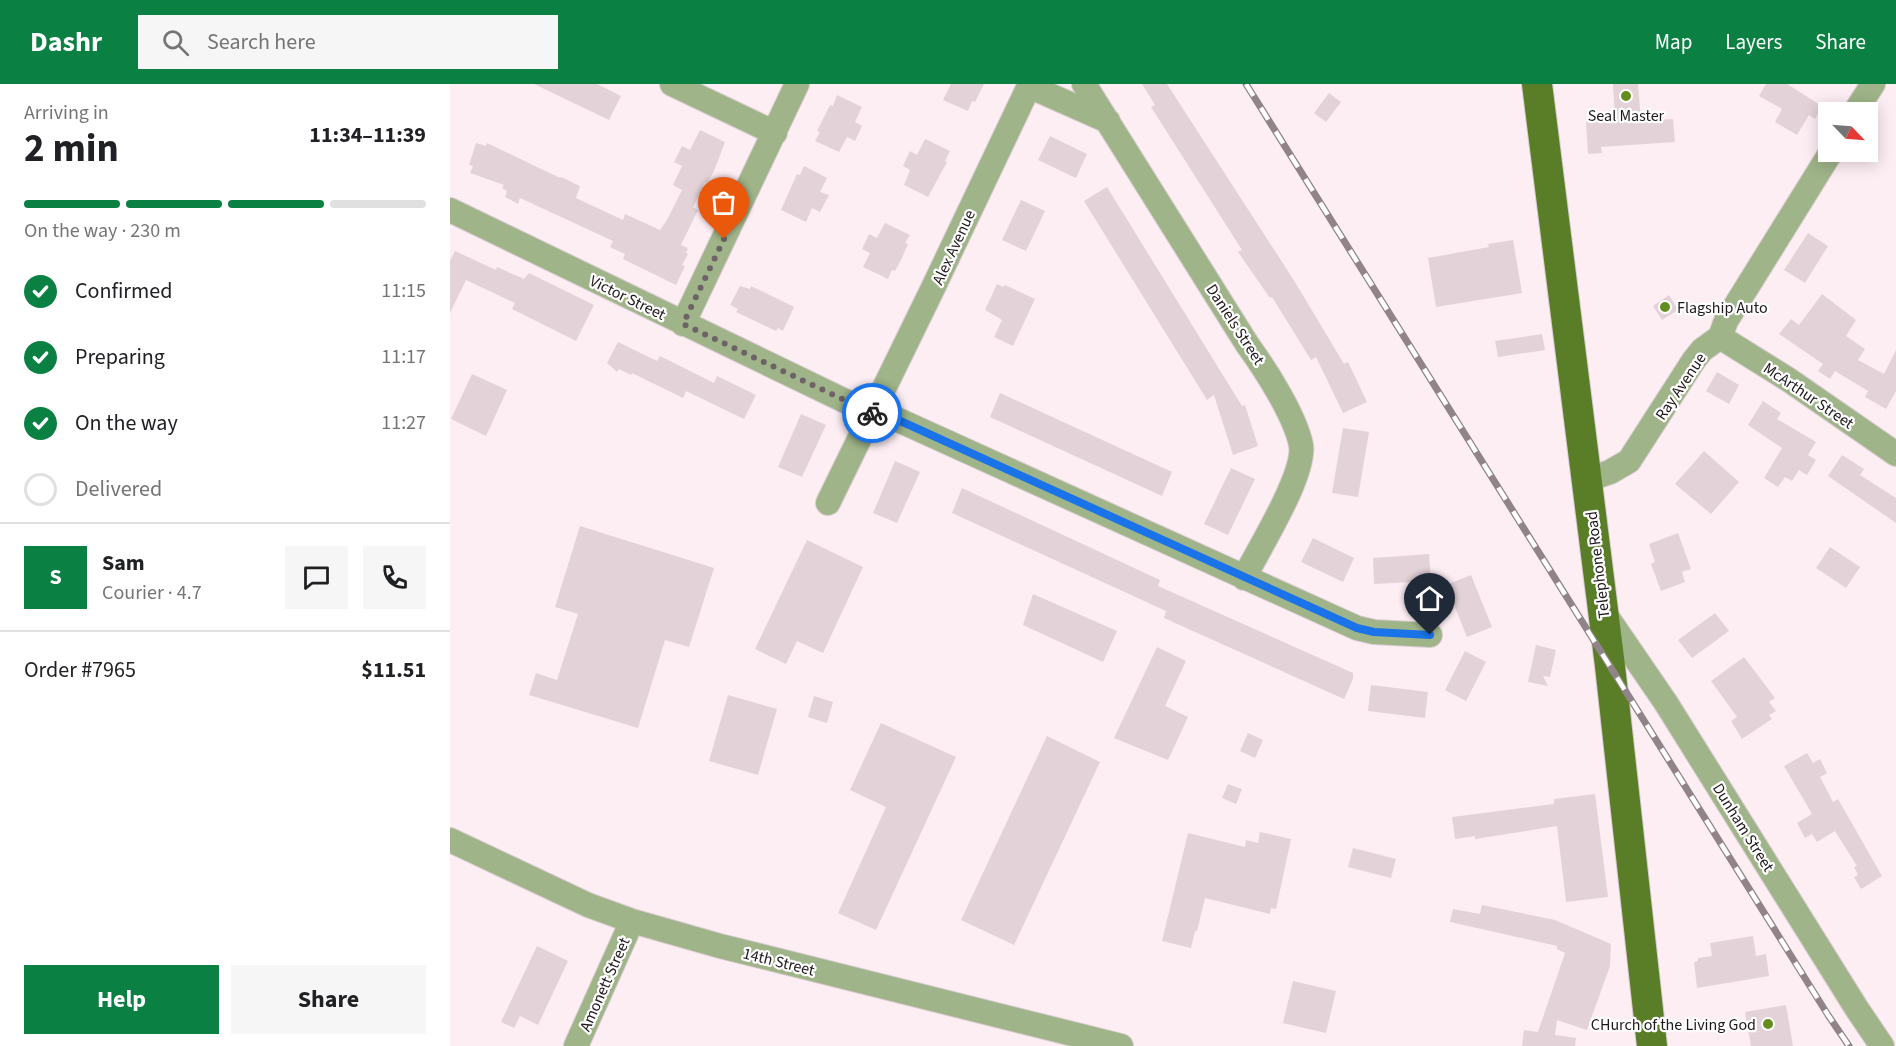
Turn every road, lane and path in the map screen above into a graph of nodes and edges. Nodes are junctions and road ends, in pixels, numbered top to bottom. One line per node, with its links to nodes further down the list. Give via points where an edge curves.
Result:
1 (672, 84): 9 (street)
2 (797, 84): 9 (street)
3 (1084, 84): 8 (street, Daniels Street)
4 (1537, 84): 16 (main road, Telephone Road)
5 (1873, 84): 7 (street)
6 (1029, 85): 8 (street); 14 (street, Alex Avenue)
7 (1861, 102)
8 (1108, 122): 18 (street, Daniels Street, via 1269,375 1299,439 1294,482)
9 (775, 133): 12 (street)
10 (1825, 162): 13 (street, Ray Avenue, via 1726,321)
11 (450, 210): 12 (street, Victor Street)
12 (683, 324): 14 (street, Victor Street)
13 (1720, 338): 15 (street, McArthur Street); 16 (street, Ray Avenue, via 1694,360 1629,461)
14 (873, 412): 17 (street, Alex Avenue); 18 (street, Victor Street)
15 (1896, 454)
16 (1587, 480): 19 (main road, Telephone Road)
17 (828, 503)
18 (1244, 578): 20 (street, Victor Street, via 1357,628)
19 (1602, 609): 25 (main road, Telephone Road); 26 (street, Dunham Street, via 1666,703)
20 (1430, 635)
21 (451, 840): 22 (street, 14th Street, via 588,905)
22 (632, 921): 23 (street, Amonett Street); 24 (street, 14th Street)
23 (576, 1046)
24 (1121, 1046)
25 (1652, 1046)
26 (1882, 1046)

